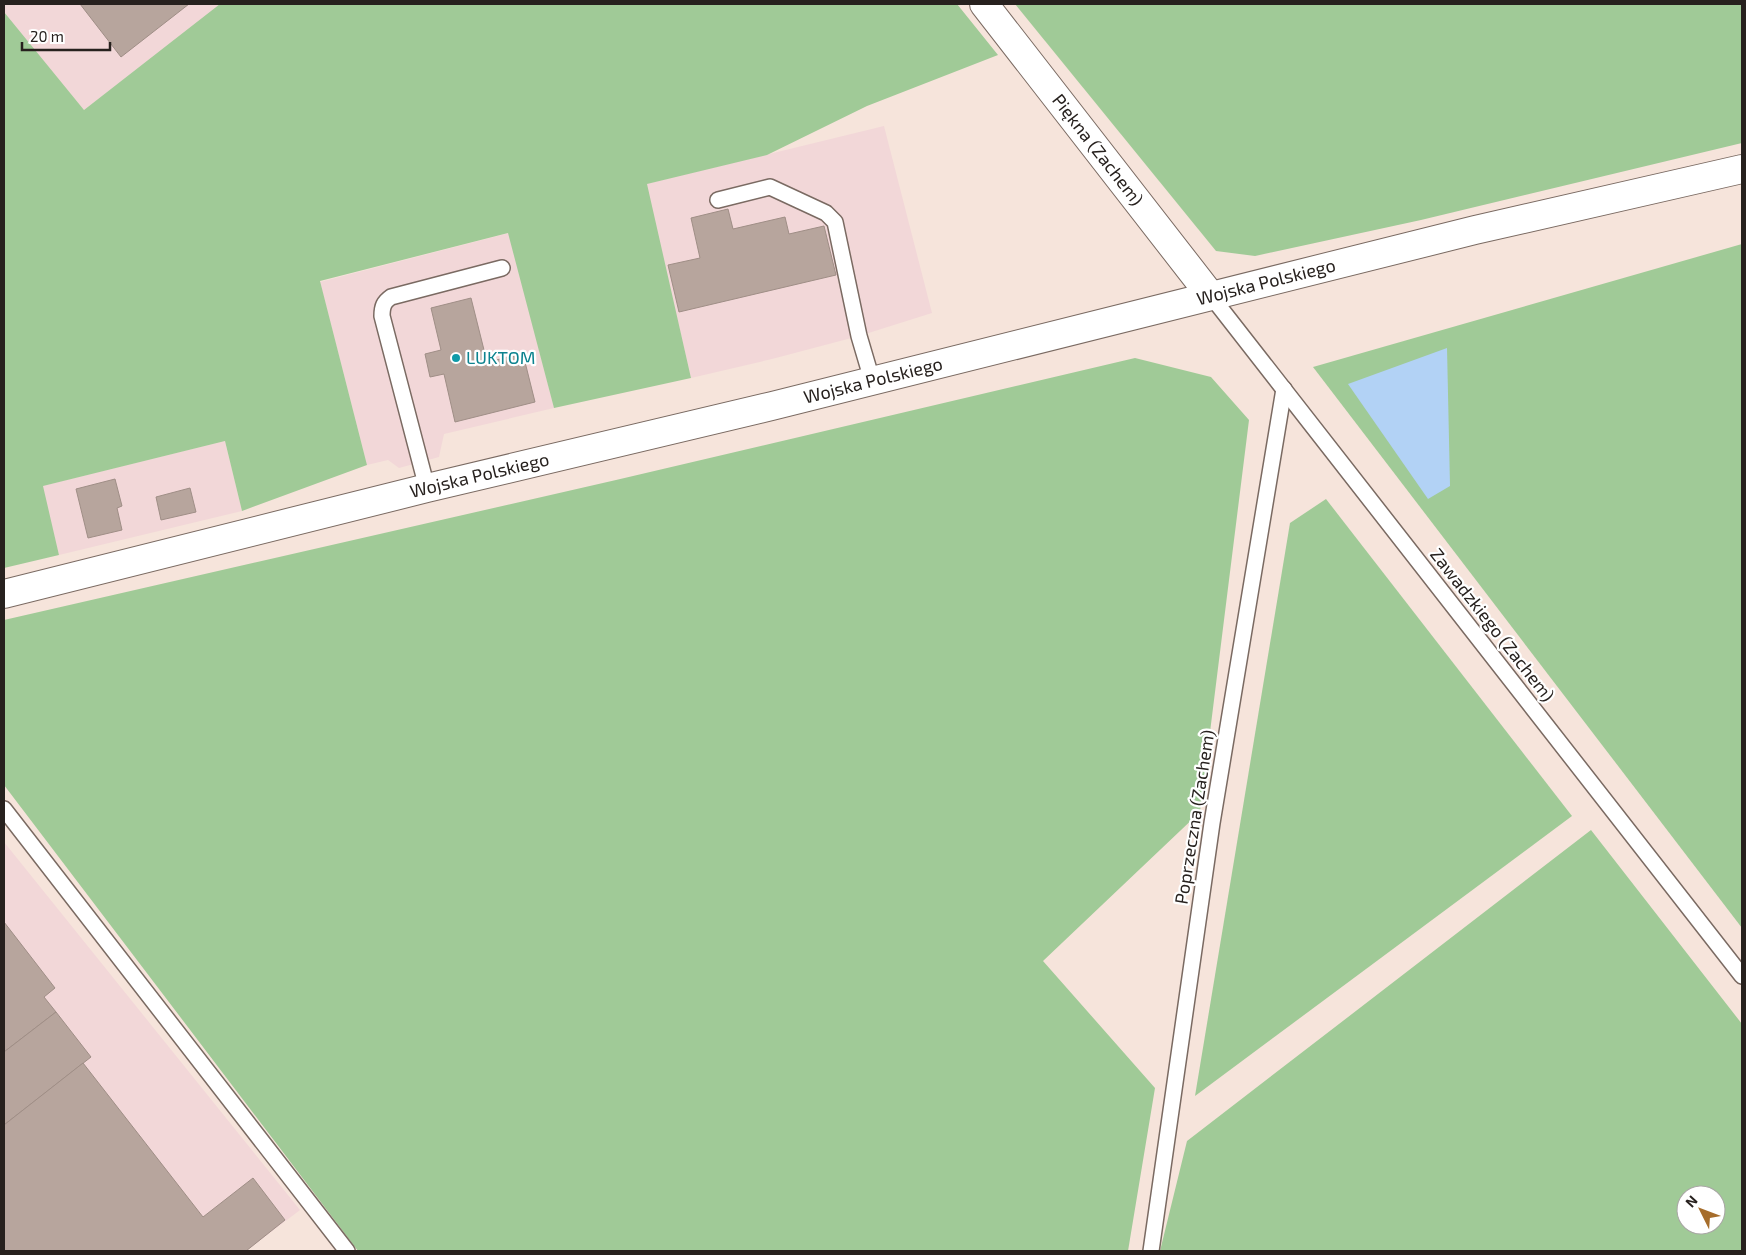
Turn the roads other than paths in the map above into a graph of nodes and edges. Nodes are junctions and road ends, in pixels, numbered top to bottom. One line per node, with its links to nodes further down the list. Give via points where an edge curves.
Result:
1 (984, 4): 5 (street, Piękna (Zachem))
2 (1742, 169): 5 (street, Wojska Polskiego, via 1475,230)
3 (718, 200): 6 (lane, via 770,187 833,218)
4 (502, 268): 8 (lane, via 392,296 382,309)
5 (1212, 296): 6 (street, Wojska Polskiego); 7 (lane, Zawadzkiego (Zachem))
6 (872, 380): 8 (street, Wojska Polskiego)
7 (1284, 389): 11 (lane, Zawadzkiego (Zachem)); 13 (lane, Poprzeczna (Zachem), via 1212,823)
8 (427, 488): 9 (street, Wojska Polskiego)
9 (4, 594)
10 (4, 809): 12 (lane)
11 (1742, 976)
12 (348, 1251)
13 (1151, 1251)

